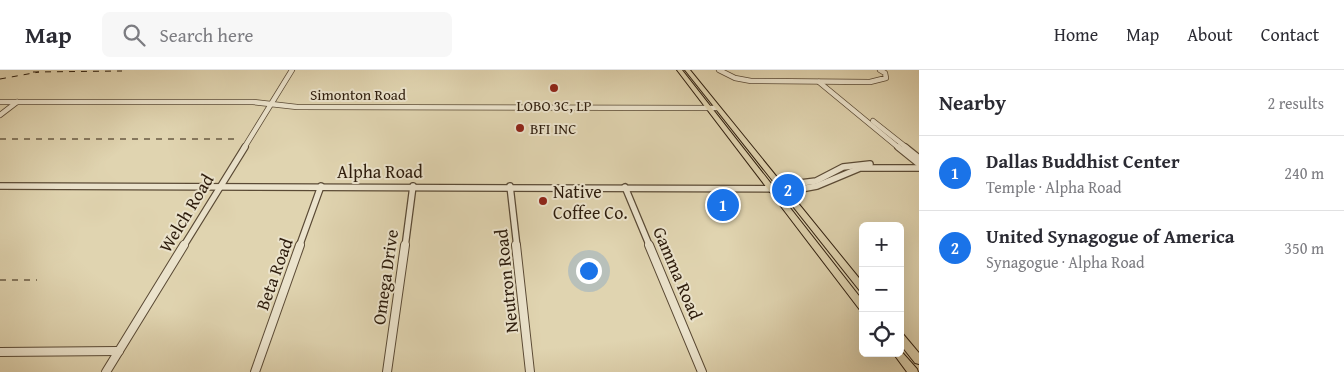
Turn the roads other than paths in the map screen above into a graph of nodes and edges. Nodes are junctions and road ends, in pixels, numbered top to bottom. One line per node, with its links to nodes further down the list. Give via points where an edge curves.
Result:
1 (292, 70): 9 (street, Welch Road)
2 (679, 70): 11 (main road)
3 (686, 70): 12 (main road)
4 (719, 70): 6 (street, via 747,81)
5 (880, 70): 6 (street, via 886,77 880,81)
6 (821, 82): 10 (street)
7 (0, 102): 8 (street, Simonton Road)
8 (18, 102): 9 (street, Simonton Road); 13 (street)
9 (271, 104): 11 (street, Simonton Road); 21 (street, Welch Road)
10 (849, 105): 14 (street); 15 (street)
11 (708, 108): 12 (street, Simonton Road); 26 (main road)
12 (717, 108): 26 (main road)
13 (0, 114)
14 (865, 120): 15 (street); 17 (street)
15 (872, 120): 16 (street)
16 (886, 131): 17 (street); 18 (street)
17 (879, 132): 19 (street)
18 (919, 158)
19 (919, 165): 26 (street, Alpha Road, via 862,166 816,187)
20 (0, 186): 21 (street, Alpha Road)
21 (220, 186): 22 (street, Alpha Road); 32 (street, Welch Road)
22 (321, 186): 23 (street, Alpha Road); 37 (street, Beta Road)
23 (413, 186): 24 (street, Alpha Road); 38 (street, Omega Drive)
24 (510, 186): 25 (street, Alpha Road); 39 (street, Neutron Road)
25 (625, 187): 26 (street, Alpha Road); 40 (street, Gamma Road)
26 (772, 187): 27 (main road); 28 (main road)
27 (836, 273): 28 (main road); 30 (main road)
28 (850, 273): 29 (main road)
29 (859, 284)
30 (859, 303)
31 (904, 342): 35 (main road)
32 (119, 351): 33 (street); 36 (street, Welch Road)
33 (0, 352)
34 (901, 357): 41 (main road)
35 (919, 360)
36 (106, 372)
37 (255, 372)
38 (387, 372)
39 (530, 372)
40 (702, 372)
41 (913, 372)

